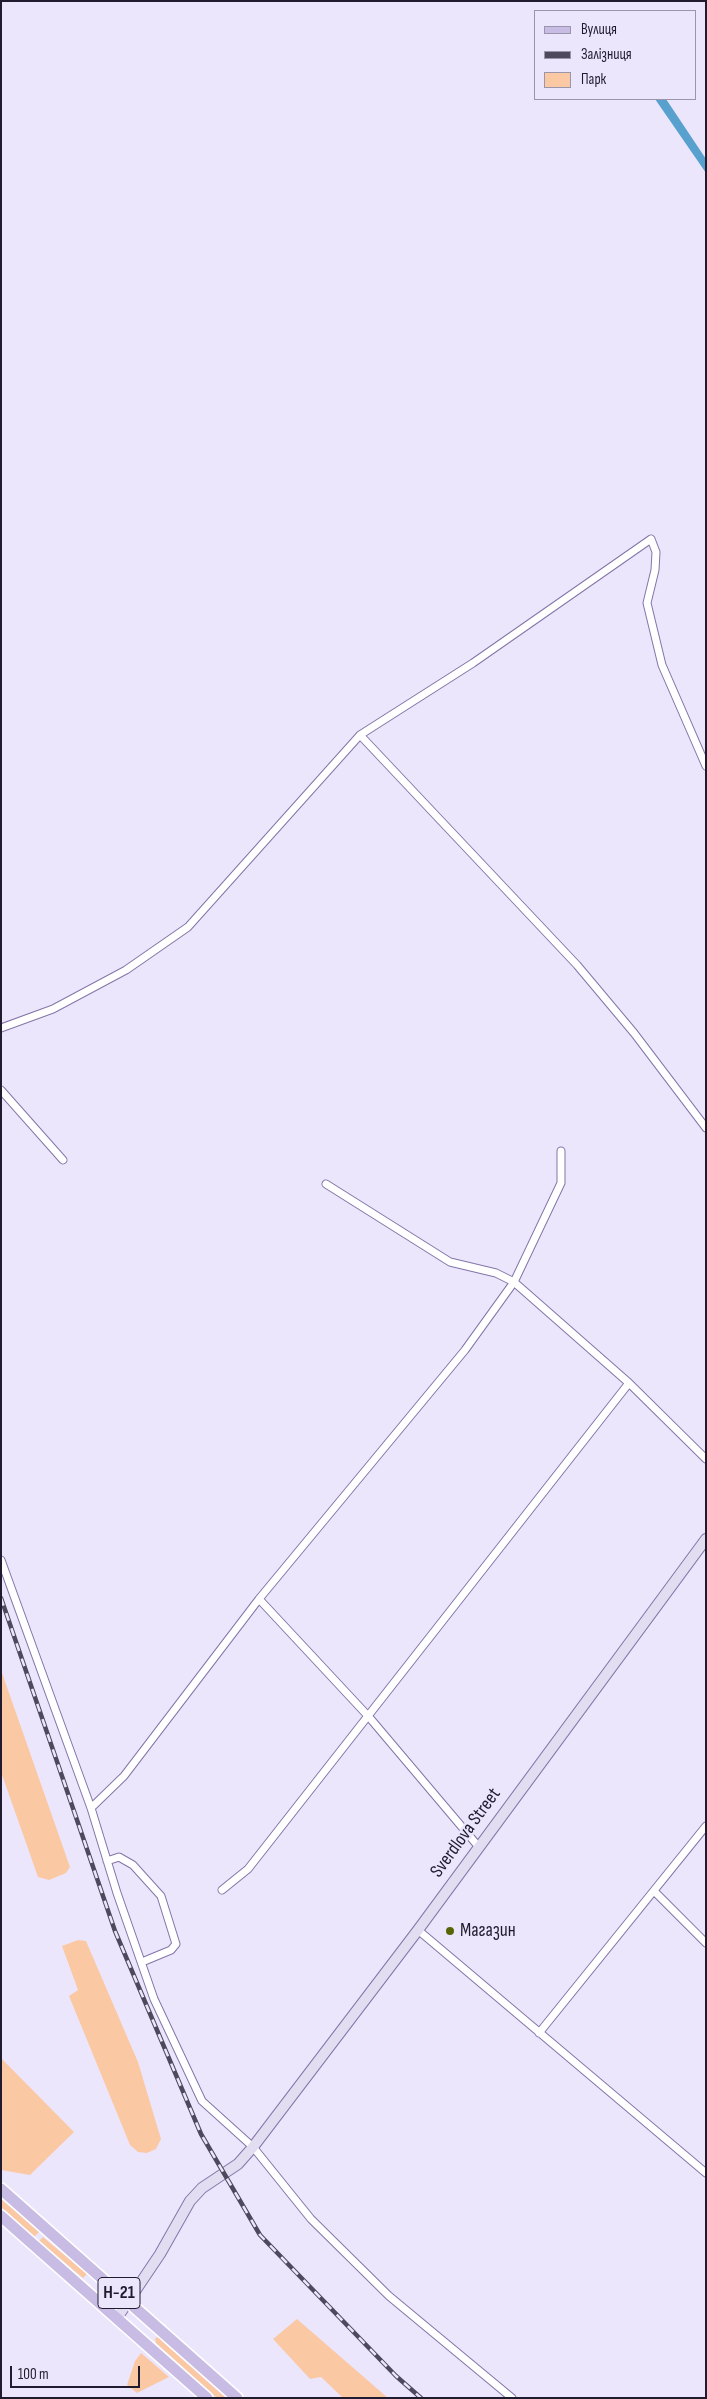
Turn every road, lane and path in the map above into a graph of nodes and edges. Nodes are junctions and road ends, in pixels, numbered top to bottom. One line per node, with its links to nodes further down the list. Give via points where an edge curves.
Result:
1 (360, 735): 2 (street, via 473,663 651,539 656,552 655,570 647,603 662,665); 3 (street, via 188,927 110,978 53,1009); 5 (street, via 577,965)
2 (706, 766)
3 (1, 1028)
4 (1, 1090): 7 (street)
5 (706, 1128)
6 (561, 1151): 9 (street, via 561,1183)
7 (63, 1160)
8 (326, 1184): 9 (street, via 450,1262 496,1273)
9 (514, 1282): 10 (street); 14 (street, via 465,1350)
10 (629, 1383): 11 (street); 15 (street)
11 (706, 1459)
12 (706, 1538): 18 (street, Sverdlova Street)
13 (1, 1560): 16 (street)
14 (259, 1599): 15 (street); 16 (street, via 124,1776)
15 (369, 1717): 18 (street); 20 (street, via 248,1869)
16 (91, 1808): 19 (street)
17 (706, 1826): 21 (street)
18 (478, 1846): 22 (street, Sverdlova Street)
19 (107, 1861): 24 (street); 24 (street, via 120,1857 133,1865 161,1896 176,1944 171,1950)
20 (222, 1890)
21 (654, 1891): 23 (street); 25 (street)
22 (418, 1930): 25 (street); 26 (street, Sverdlova Street)
23 (706, 1943)
24 (142, 1962): 26 (street, via 154,1999 202,2101)
25 (539, 2033): 27 (street)
26 (253, 2147): 30 (street, Sverdlova Street, via 238,2164 202,2188 190,2201); 34 (street, via 293,2198 388,2296)
27 (706, 2173)
28 (1, 2189): 30 (main road, Н-21)
29 (1, 2216): 31 (main road, Н-21)
30 (128, 2301): 31 (street, Sverdlova Street); 33 (main road, Н-21)
31 (117, 2318): 32 (main road, Н-21)
32 (207, 2398)
33 (237, 2398)
34 (512, 2398)

